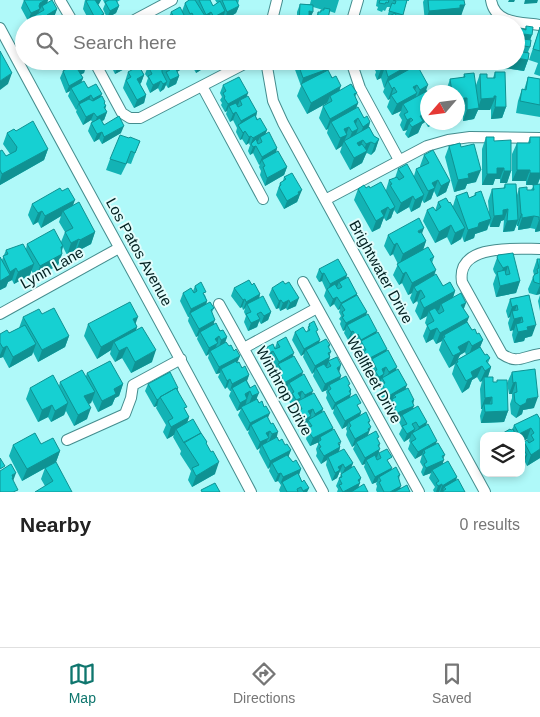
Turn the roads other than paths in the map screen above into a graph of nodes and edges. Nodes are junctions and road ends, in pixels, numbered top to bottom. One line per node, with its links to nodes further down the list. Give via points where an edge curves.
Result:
1 (60, 0): 6 (street)
2 (172, 0): 7 (street)
3 (277, 0): 8 (street)
4 (358, 0): 9 (street)
5 (491, 0): 10 (street)
6 (69, 15)
7 (144, 15)
8 (273, 15)
9 (354, 15)
10 (498, 15)
11 (525, 22): 12 (street)
12 (540, 25)
13 (0, 28): 14 (street, Los Patos Avenue)
14 (15, 56)
15 (23, 70): 25 (street, Los Patos Avenue)
16 (99, 70): 20 (street, via 122,113 130,118 140,118)
17 (233, 70): 20 (street)
18 (267, 70): 24 (street, Brightwater Drive, via 277,110)
19 (354, 70): 22 (street, via 360,88)
20 (202, 86): 23 (street)
21 (540, 138): 22 (street, via 470,137 448,140)
22 (399, 160): 24 (street)
23 (263, 199)
24 (325, 200): 38 (street, Brightwater Drive)
25 (119, 248): 30 (street, Lynn Lane); 33 (street, Los Patos Avenue)
26 (540, 249): 32 (street, via 491,250 469,260 462,268 462,282 502,354 517,361)
27 (303, 282): 29 (street, Wellfleet Drive)
28 (219, 304): 31 (street, Winthrop Drive)
29 (317, 308): 31 (street); 37 (street, Wellfleet Drive)
30 (0, 314)
31 (244, 348): 36 (street, Winthrop Drive)
32 (540, 354)
33 (181, 359): 34 (street, via 133,385 126,414); 35 (street, Los Patos Avenue)
34 (67, 440)
35 (251, 492)
36 (323, 492)
37 (419, 492)
38 (484, 492)

